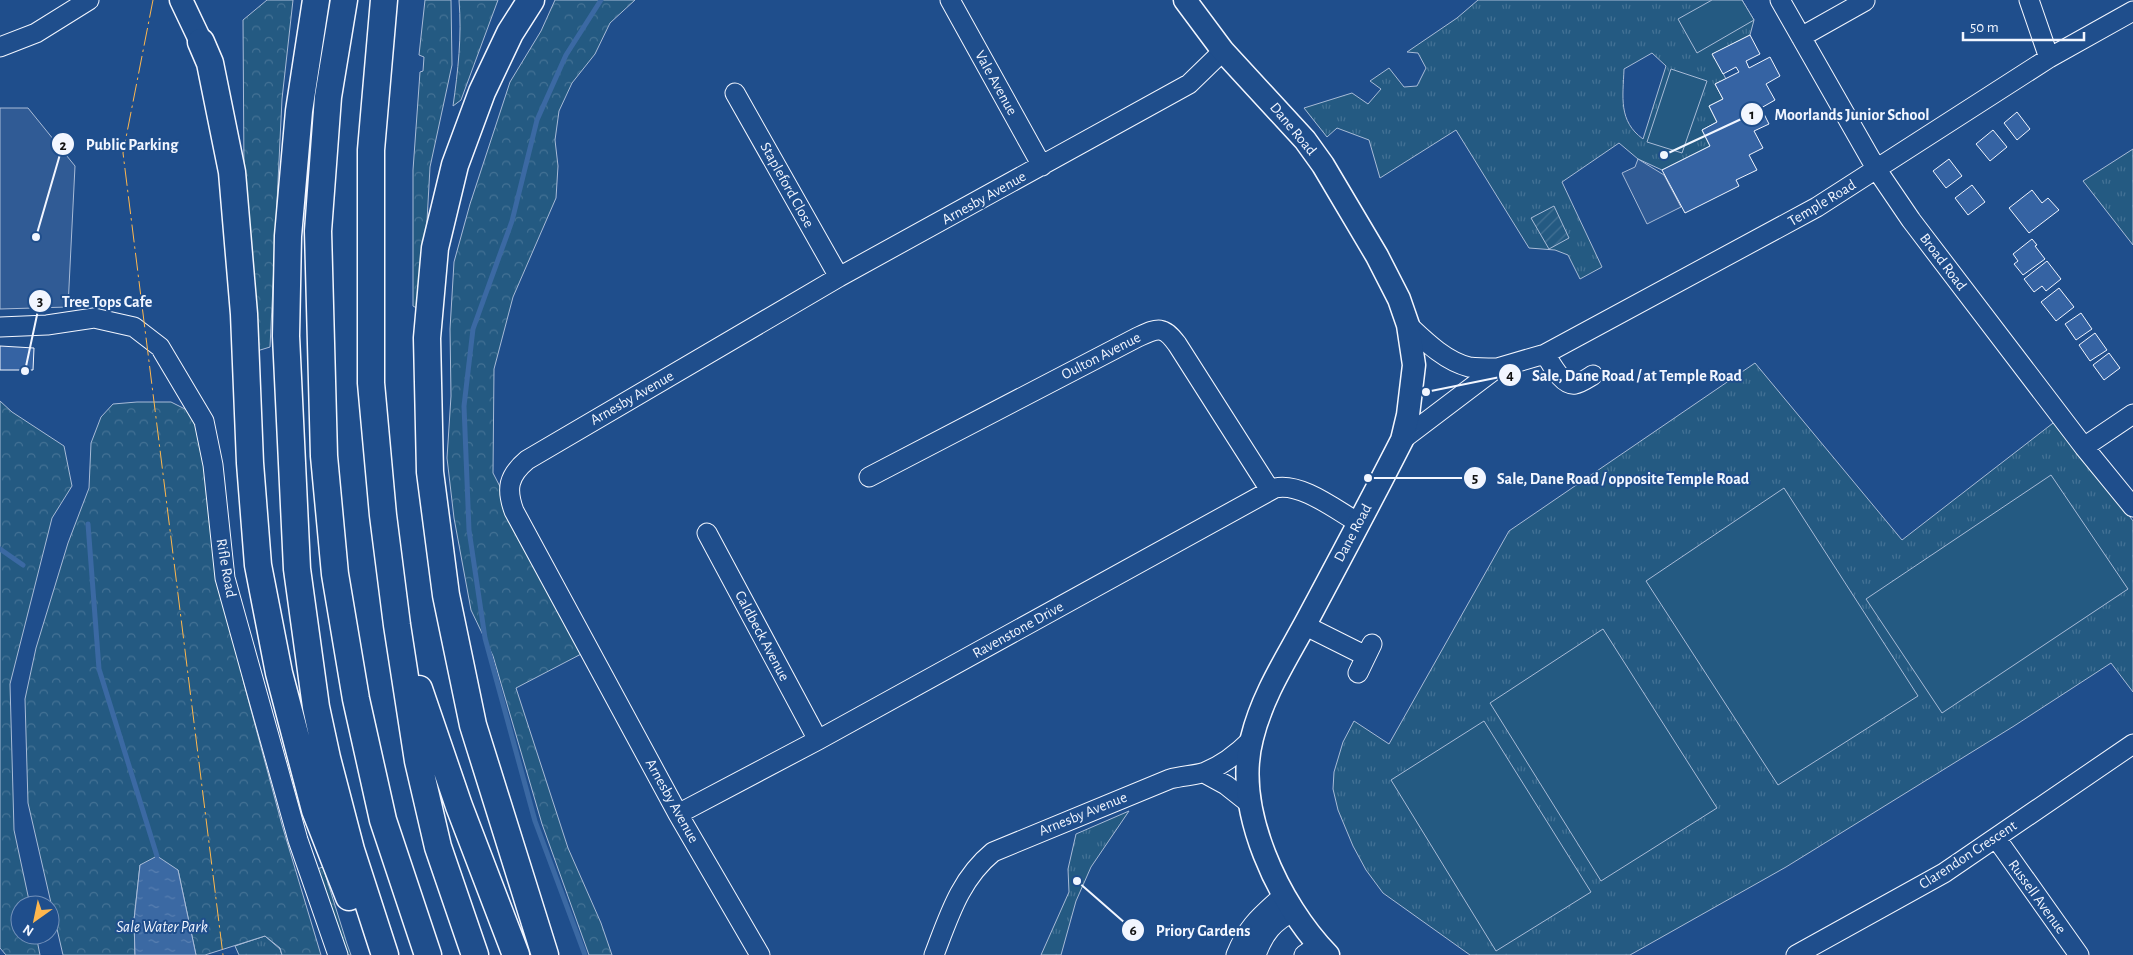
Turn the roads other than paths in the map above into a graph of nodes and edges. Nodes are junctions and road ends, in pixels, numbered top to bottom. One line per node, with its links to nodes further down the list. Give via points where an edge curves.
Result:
1 (89, 0): 17 (street, via 36,33)
2 (181, 0): 16 (main road)
3 (192, 0): 4 (main road)
4 (198, 0)
5 (316, 0): 46 (highway, via 300,111 288,236 286,336 296,569 316,707)
6 (344, 0): 24 (highway, via 328,97 318,231)
7 (384, 0): 38 (highway, via 371,150 371,383)
8 (530, 0): 57 (highway, via 486,84 455,165 435,248 427,338 430,472 446,595 472,725)
9 (950, 0): 21 (street, Vale Avenue)
10 (1185, 0): 18 (main road, Dane Road)
11 (1780, 0): 15 (street, Broad Road)
12 (2029, 0): 19 (street)
13 (1865, 3): 15 (street)
14 (2133, 11): 19 (street, Temple Road)
15 (1801, 38): 22 (street, Broad Road)
16 (201, 42): 52 (highway, via 210,63 232,172 244,314 258,565 279,673 315,810)
17 (0, 47)
18 (1224, 51): 21 (street, Arnesby Avenue, via 1189,84); 25 (main road, Dane Road, via 1323,164 1399,299)
19 (2049, 58): 22 (street, Temple Road)
20 (735, 92): 23 (street, Stapleford Close)
21 (1042, 166): 23 (street, Arnesby Avenue)
22 (1877, 170): 27 (street, Temple Road, via 1817,207); 32 (street, Broad Road, via 1917,228)
23 (839, 277): 47 (street, Arnesby Avenue, via 527,460 509,485 514,512)
24 (320, 299): 46 (highway, via 306,418 315,593); 54 (highway, via 324,456 336,574 354,689 383,820)
25 (1408, 325): 28 (street, Temple Road, via 1432,347 1469,367); 31 (main road, Dane Road, via 1414,365)
26 (0, 327): 51 (street, Rifle Road, via 94,318 134,327 160,347 204,422 213,465 225,578 298,840)
27 (1545, 354): 28 (street, Temple Road); 29 (street, via 1560,377 1568,383 1574,384)
28 (1496, 368): 31 (street, Temple Road)
29 (1593, 375)
30 (2133, 414): 32 (street)
31 (1402, 440): 36 (main road, Dane Road)
32 (2084, 447): 35 (street, Broad Road)
33 (869, 477): 34 (street, Oulton Avenue, via 1138,337 1163,330 1177,344)
34 (1270, 490): 36 (street, Ravenstone Drive, via 1285,486 1300,490); 41 (street, Ravenstone Drive)
35 (2133, 507)
36 (1359, 523): 39 (main road, Dane Road)
37 (708, 533): 41 (street, Caldbeck Avenue)
38 (397, 625): 55 (highway, via 423,780 438,847); 56 (highway, via 459,806)
39 (1304, 625): 40 (street, via 1369,650); 42 (main road, Dane Road, via 1272,682)
40 (1358, 674)
41 (818, 740): 47 (street, Ravenstone Drive)
42 (1251, 740): 44 (street, Arnesby Avenue, via 1235,755); 45 (main road, Dane Road)
43 (2133, 744): 48 (street, Clarendon Crescent)
44 (1204, 773): 45 (street); 59 (street, Arnesby Avenue, via 1170,779 993,852 976,865 961,889)
45 (1250, 804): 49 (main road, Dane Road, via 1267,862)
46 (342, 810): 53 (highway, via 351,850)
47 (678, 814): 58 (street, Arnesby Avenue)
48 (1996, 838): 62 (street, Clarendon Crescent, via 1944,873); 63 (street, Russell Avenue)
49 (1289, 903): 50 (main road, Dane Road); 60 (street, via 1250,926); 61 (street, via 1269,928)
50 (1317, 952)
51 (338, 955)
52 (374, 955)
53 (385, 955)
54 (428, 955)
55 (475, 955)
56 (516, 955)
57 (545, 955)
58 (760, 955)
59 (934, 955)
60 (1236, 955)
61 (1256, 955)
62 (1796, 955)
63 (2079, 955)

